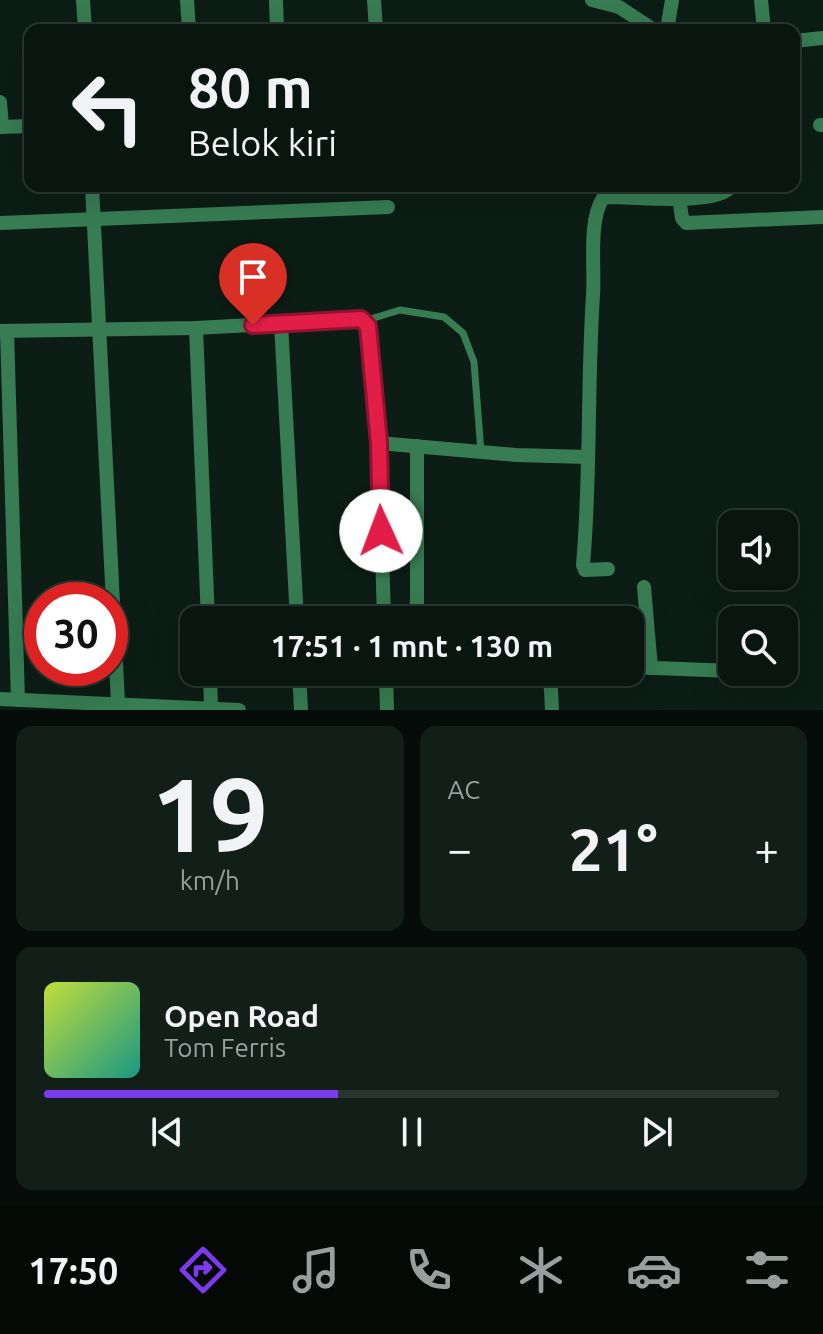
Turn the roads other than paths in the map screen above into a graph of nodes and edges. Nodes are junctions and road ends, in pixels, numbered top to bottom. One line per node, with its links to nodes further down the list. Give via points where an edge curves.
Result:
1 (83, 0): 8 (street)
2 (187, 0): 9 (street)
3 (276, 0): 10 (street)
4 (374, 0): 11 (street)
5 (592, 0): 12 (street, via 619,7)
6 (672, 0): 13 (street)
7 (761, 0): 14 (street)
8 (85, 24)
9 (189, 24)
10 (277, 24)
11 (376, 24)
12 (645, 24)
13 (668, 24)
14 (763, 24)
15 (823, 38): 16 (street)
16 (800, 40)
17 (0, 102): 18 (street)
18 (1, 126): 19 (street)
19 (24, 126)
20 (92, 192): 25 (street)
21 (726, 192): 22 (street)
22 (679, 198): 24 (street, via 686,223); 35 (street, via 610,197 599,204)
23 (388, 207): 25 (street)
24 (823, 217)
25 (93, 219): 26 (street); 29 (street)
26 (0, 223)
27 (364, 321): 28 (street); 32 (street, via 371,334); 34 (lane, via 400,310 444,317 463,333 474,362)
28 (281, 323): 30 (street); 39 (street)
29 (99, 328): 30 (street); 31 (street); 51 (street)
30 (196, 328): 38 (street)
31 (4, 331): 50 (street)
32 (379, 443): 33 (street); 40 (street)
33 (417, 446): 34 (street); 41 (street)
34 (481, 452): 35 (street)
35 (587, 457): 36 (street, via 583,567)
36 (608, 569)
37 (644, 587): 43 (street)
38 (207, 606)
39 (296, 606)
40 (384, 606)
41 (417, 606)
42 (644, 668): 43 (street)
43 (651, 668): 44 (street)
44 (718, 670)
45 (210, 686): 53 (street)
46 (300, 686): 55 (street)
47 (386, 686): 56 (street)
48 (551, 686): 57 (street)
49 (0, 699): 50 (street)
50 (18, 700): 52 (street)
51 (118, 703): 52 (street); 53 (street)
52 (75, 706)
53 (211, 708): 54 (street)
54 (239, 710)
55 (301, 710)
56 (387, 710)
57 (552, 710)

